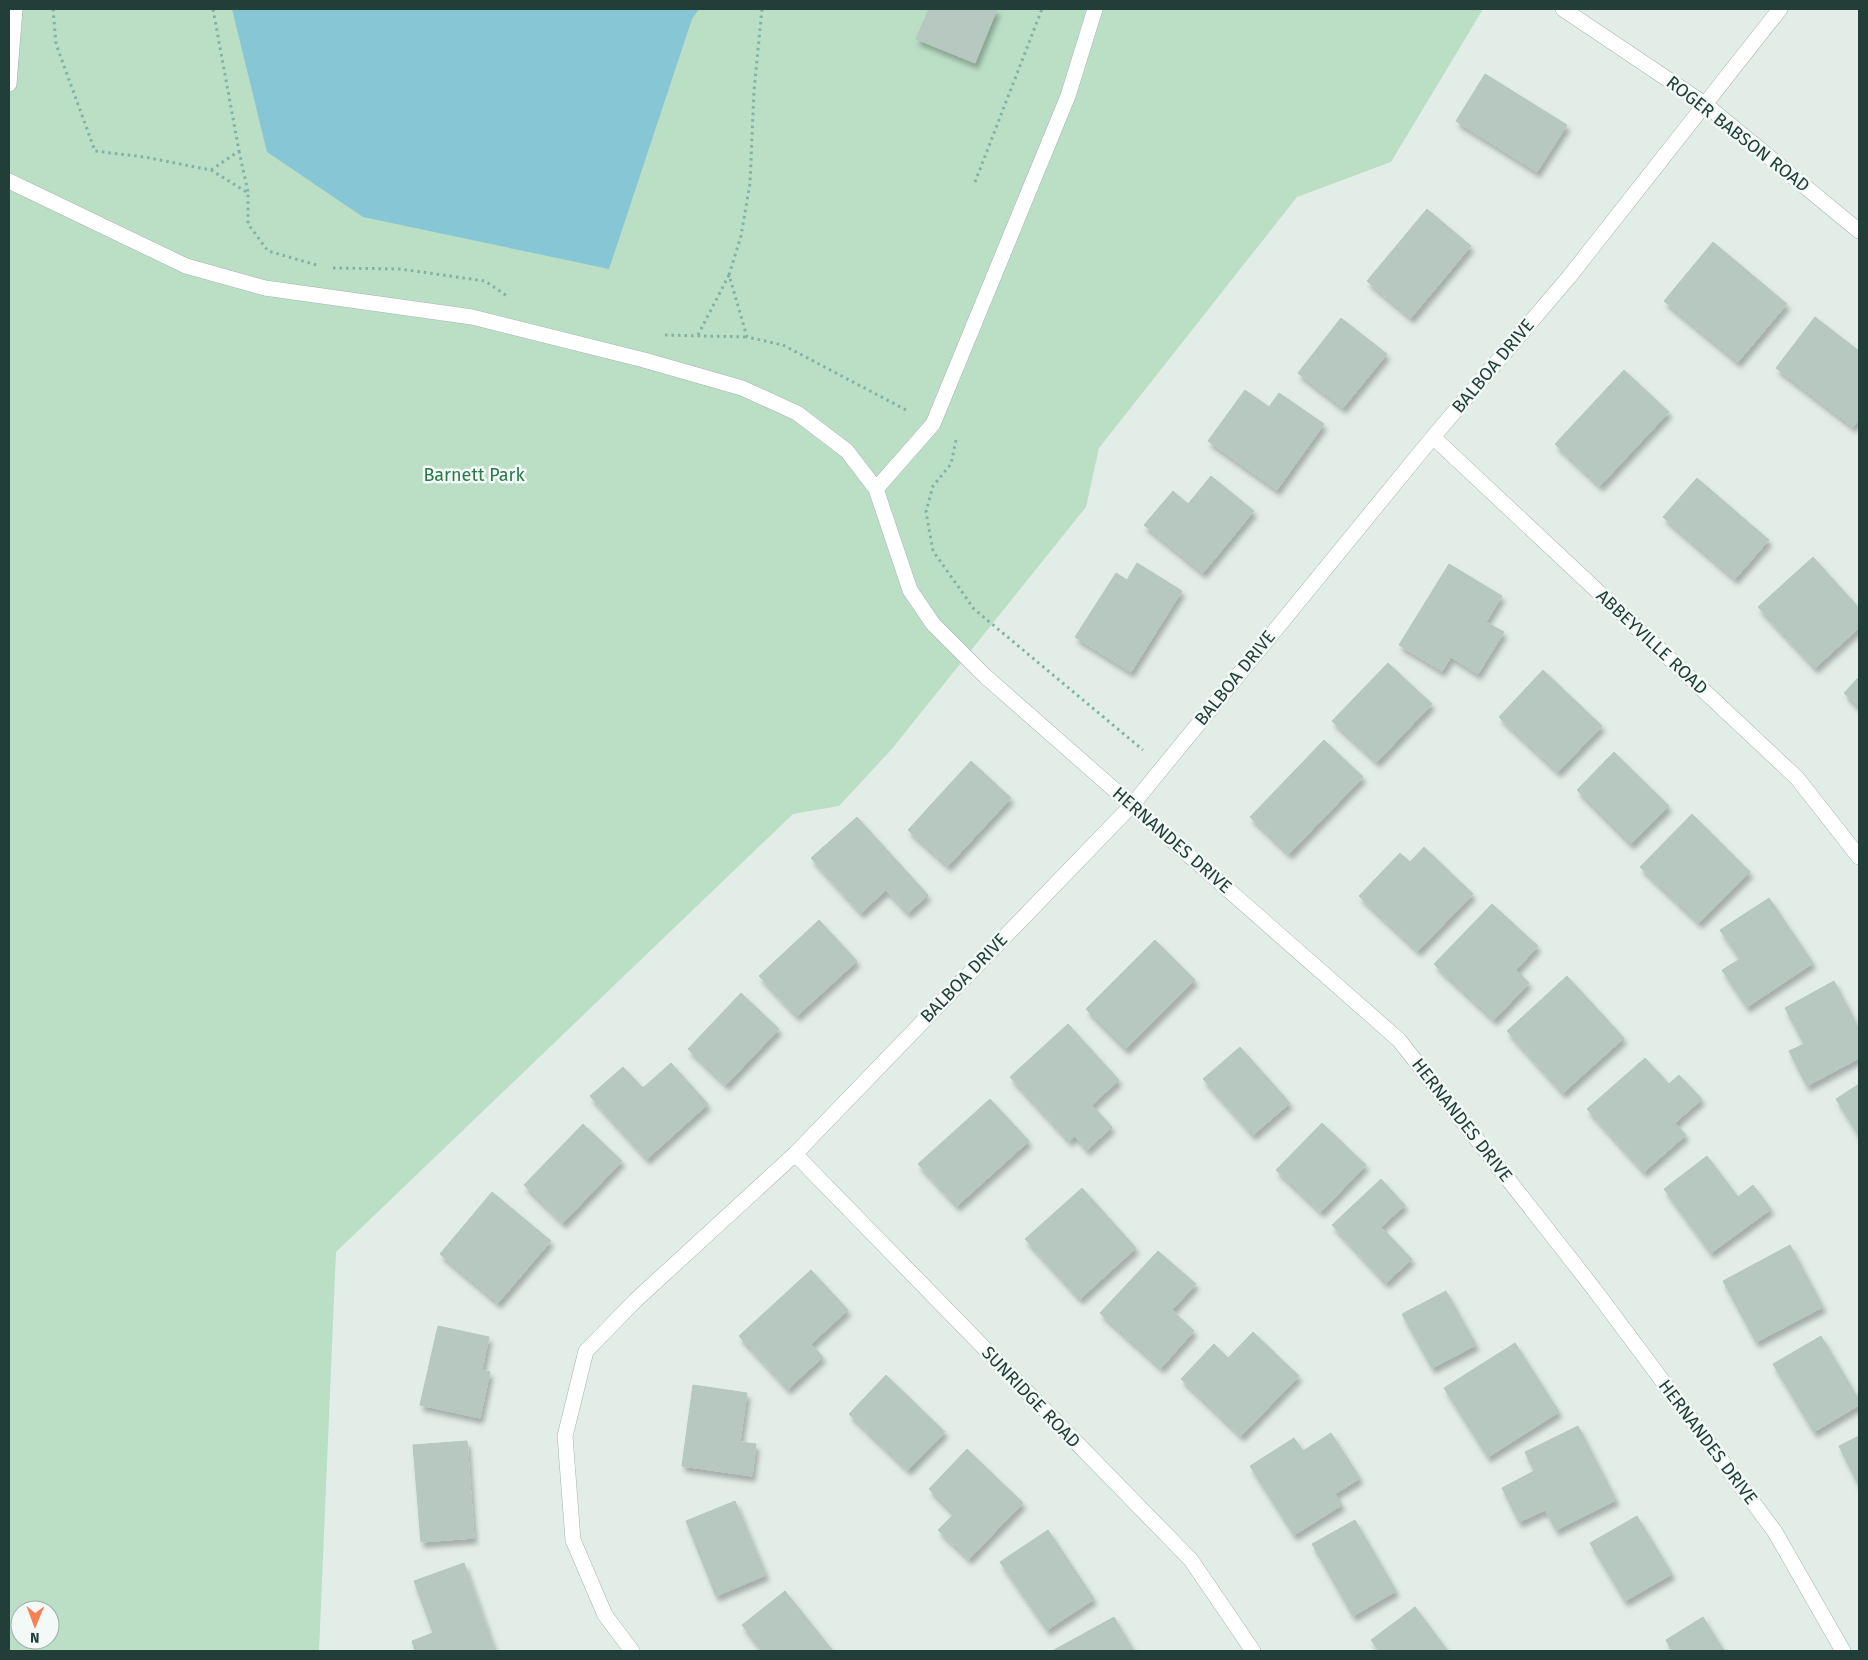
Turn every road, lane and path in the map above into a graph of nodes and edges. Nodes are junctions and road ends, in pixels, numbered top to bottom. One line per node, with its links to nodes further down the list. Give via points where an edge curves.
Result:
1 (15, 9): 9 (street)
2 (53, 9): 12 (path, via 56,44 94,151)
3 (212, 9): 11 (path)
4 (762, 9): 17 (path, via 750,184)
5 (1042, 9): 14 (path)
6 (1095, 9): 22 (street, via 1068,96)
7 (1563, 9): 10 (street, ROGER BABSON ROAD)
8 (1780, 9): 10 (street, BALBOA DRIVE)
9 (9, 84)
10 (1706, 105): 16 (street, ROGER BABSON ROAD); 23 (street, BALBOA DRIVE, via 1568,277)
11 (239, 151): 12 (path); 15 (path)
12 (211, 170): 15 (path)
13 (9, 181): 24 (street, HERNANDES DRIVE, via 186,266 264,288 472,317 742,388 797,413 847,451)
14 (975, 182)
15 (248, 193): 18 (path, via 248,224 268,251 326,267 400,269 484,282)
16 (1859, 231)
17 (729, 275): 19 (path); 21 (path)
18 (512, 299)
19 (698, 335): 20 (path); 21 (path)
20 (664, 336)
21 (746, 337): 22 (path, via 783,346)
22 (933, 424): 24 (street); 25 (path, via 957,441 952,464 933,486 926,512 933,551 974,609)
23 (1433, 437): 25 (street, BALBOA DRIVE); 27 (street, ABBEYVILLE ROAD, via 1797,778)
24 (876, 489): 26 (street, HERNANDES DRIVE, via 910,590 933,624 985,676)
25 (1163, 766): 26 (street, BALBOA DRIVE)
26 (1132, 805): 28 (street, BALBOA DRIVE); 31 (street, HERNANDES DRIVE, via 1399,1040 1594,1289 1775,1532)
27 (1859, 857)
28 (795, 1154): 29 (street, BALBOA DRIVE, via 637,1299 586,1351 565,1436 573,1540 605,1615); 30 (street, SUNRIDGE ROAD, via 1192,1560)
29 (632, 1651)
30 (1253, 1651)
31 (1842, 1651)

